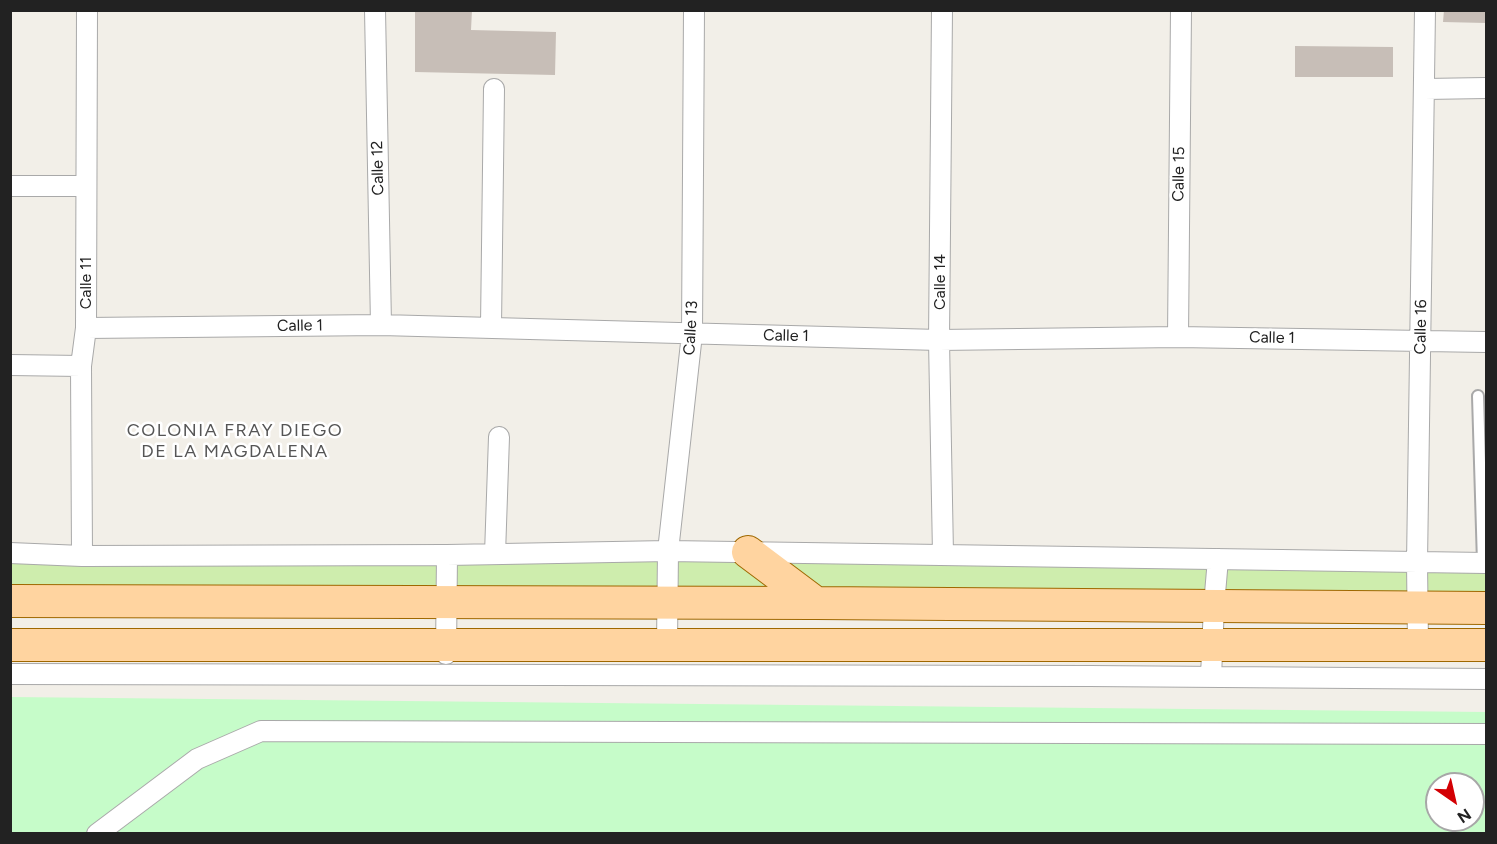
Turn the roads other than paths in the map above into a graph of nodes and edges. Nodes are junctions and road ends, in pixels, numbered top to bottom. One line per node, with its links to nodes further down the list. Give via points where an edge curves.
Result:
1 (87, 10): 11 (street, Calle 11)
2 (375, 10): 12 (street, Calle 12)
3 (694, 10): 15 (street, Calle 13)
4 (942, 10): 17 (street, Calle 14)
5 (1181, 10): 16 (street, Calle 15)
6 (1425, 10): 9 (street, Calle 16)
7 (1486, 88): 9 (street)
8 (494, 89): 13 (street)
9 (1425, 89): 18 (street, Calle 16)
10 (10, 186): 11 (street)
11 (86, 186): 14 (street, Calle 11)
12 (381, 325): 13 (street, Calle 1); 14 (street, Calle 1)
13 (491, 327): 15 (street, Calle 1)
14 (86, 328): 21 (street, Calle 11)
15 (692, 334): 17 (street, Calle 1); 24 (street, Calle 13)
16 (1178, 337): 17 (street, Calle 1); 18 (street, Calle 1)
17 (939, 340): 28 (street, Calle 14)
18 (1420, 340): 19 (street, Calle 1); 32 (street, Calle 16)
19 (1486, 342)
20 (10, 365): 21 (street)
21 (81, 366): 30 (street, Calle 11)
22 (1478, 396): 33 (lane)
23 (499, 437): 27 (street)
24 (668, 551): 26 (street); 27 (street); 36 (street, Calle 13)
25 (10, 552): 30 (street)
26 (748, 552): 28 (street); 37 (main road)
27 (495, 554): 29 (street)
28 (943, 554): 31 (street)
29 (447, 555): 30 (street); 35 (street)
30 (82, 556)
31 (1218, 560): 32 (street); 38 (street)
32 (1417, 563): 33 (street); 40 (street, Calle 16)
33 (1485, 563)
34 (10, 601): 35 (main road)
35 (446, 602): 36 (main road); 46 (street)
36 (668, 602): 37 (main road); 43 (street, Calle 13)
37 (816, 603): 38 (main road)
38 (1214, 605): 40 (main road); 44 (street)
39 (1486, 608): 40 (main road)
40 (1418, 609): 41 (street, Calle 16)
41 (1418, 644): 44 (main road); 45 (main road)
42 (10, 645): 46 (main road)
43 (667, 645): 44 (main road); 46 (main road)
44 (1212, 645): 48 (street)
45 (1486, 645)
46 (446, 660): 47 (street); 48 (street)
47 (10, 674)
48 (1211, 677): 49 (street)
49 (1486, 679)
50 (1486, 734): 51 (street, via 261,731 197,759)
51 (97, 834)

